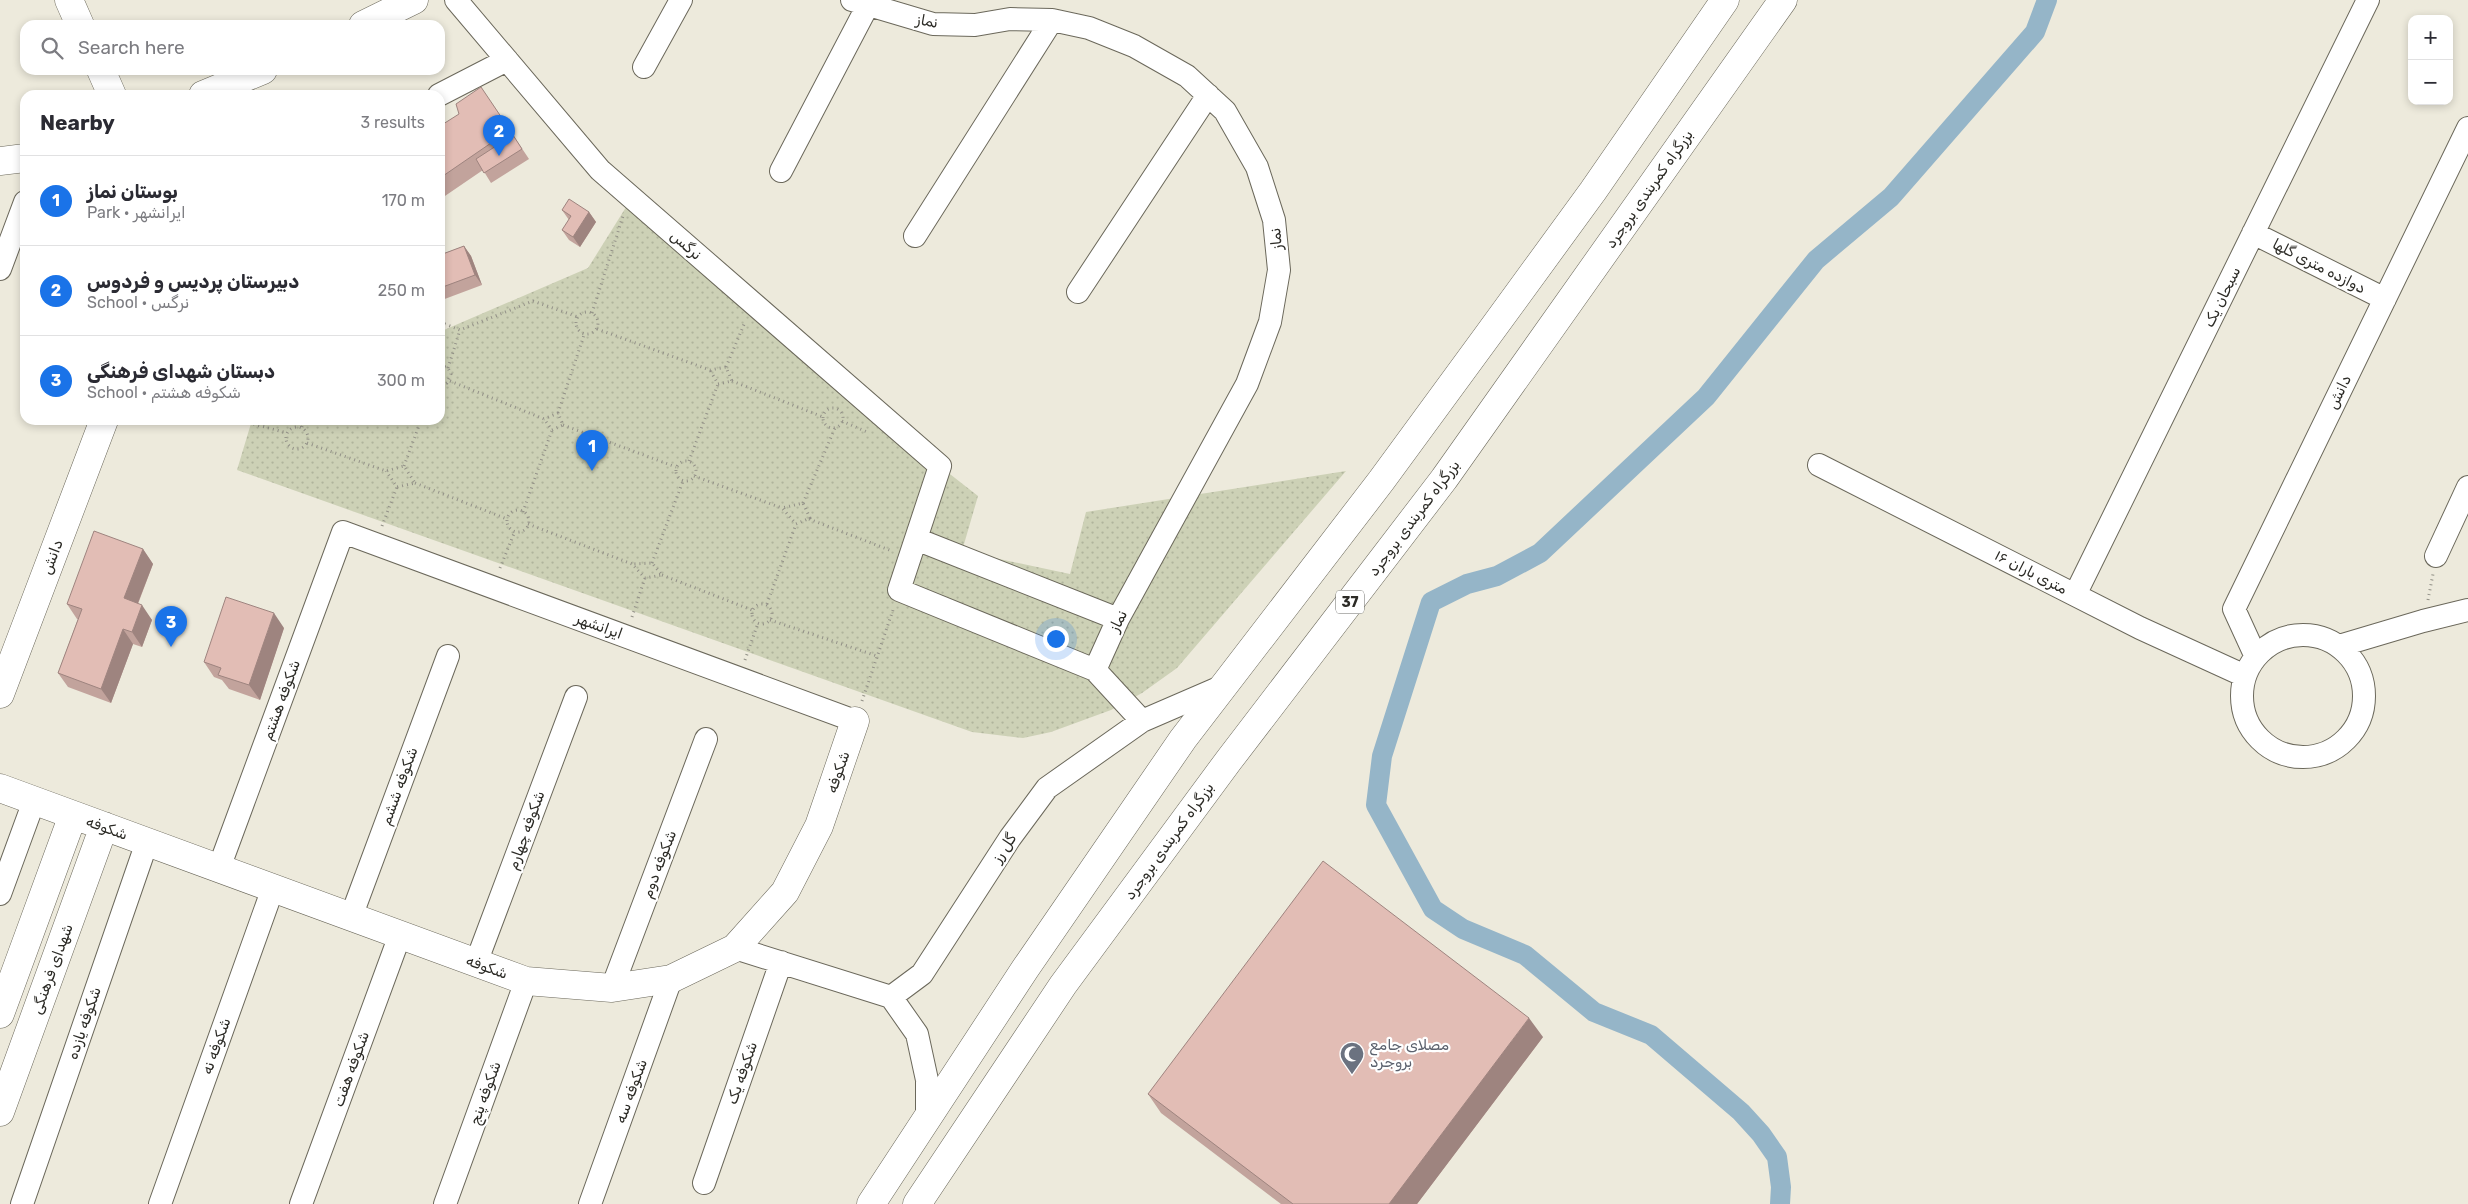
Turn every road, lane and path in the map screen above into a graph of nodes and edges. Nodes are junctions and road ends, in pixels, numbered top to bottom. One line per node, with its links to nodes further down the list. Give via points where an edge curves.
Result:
1 (69, 0): 9 (main road)
2 (414, 0): 10 (main road)
3 (456, 0): 12 (street, نرگس)
4 (681, 0): 13 (street)
5 (1725, 0): 101 (main road, via 1494,328)
6 (1783, 0): 134 (main road, بزرگراه کمربندی بروجرد / 37, via 1444,479 1229,760 1063,985)
7 (2368, 0): 26 (street, سبحان یک)
8 (860, 2): 11 (street, نماز, via 933,24); 23 (street)
9 (78, 20)
10 (373, 20)
11 (1052, 20): 19 (street, نماز, via 1089,28 1134,46 1187,76); 27 (street)
12 (507, 60): 18 (street); 24 (street, نرگس, via 600,170)
13 (644, 67)
14 (103, 75): 16 (main road)
15 (251, 75): 17 (main road)
16 (110, 90)
17 (215, 90)
18 (445, 92)
19 (1208, 94): 29 (street); 90 (street, نماز, via 1225,111 1257,167 1274,220 1279,270 1270,322 1248,384)
20 (2468, 128): 30 (street, دانش)
21 (20, 159): 22 (main road)
22 (0, 161)
23 (781, 171)
24 (630, 196): 31 (street, نرگس); 32 (path)
25 (20, 215): 28 (street)
26 (2254, 233): 30 (street, دوازده متری گلها); 86 (street, سبحان یک)
27 (915, 236)
28 (0, 269)
29 (1078, 292)
30 (2385, 299): 98 (street, دانش, via 2234,609)
31 (753, 303): 39 (path); 78 (street, نرگس, via 940,466)
32 (592, 313): 33 (path, via 584,312); 35 (path, via 598,322)
33 (578, 316): 36 (path, via 533,301); 37 (path, via 576,327)
34 (445, 324): 36 (path)
35 (597, 329): 37 (path, via 591,334); 41 (path)
36 (460, 330): 40 (path)
37 (584, 334): 46 (path)
38 (445, 367): 40 (path)
39 (726, 367): 41 (path); 43 (path)
40 (448, 368): 42 (path)
41 (710, 370): 45 (path)
42 (450, 381): 44 (path); 48 (path)
43 (732, 381): 45 (path); 47 (path)
44 (445, 384)
45 (718, 384): 58 (path)
46 (558, 413): 48 (path); 52 (path)
47 (823, 417): 54 (path, via 826,426); 54 (path, via 829,409 838,410 843,418)
48 (544, 419): 55 (path)
49 (102, 425): 102 (main road, دانش)
50 (257, 425): 56 (path)
51 (419, 425): 59 (path)
52 (563, 425): 55 (path); 61 (path)
53 (302, 427): 56 (path, via 291,428); 57 (path, via 307,432)
54 (835, 428): 68 (path)
55 (552, 430): 70 (path)
56 (287, 433): 57 (path, via 286,441 291,447 302,448)
57 (307, 443): 62 (path)
58 (689, 461): 61 (path, via 680,462); 63 (path, via 695,468)
59 (404, 466): 62 (path); 65 (path)
60 (1819, 466): 86 (street, ۱۶ متری باران)
61 (676, 467): 64 (path, via 678,477)
62 (386, 471): 66 (path)
63 (694, 476): 64 (path); 69 (path)
64 (683, 481): 80 (path)
65 (415, 483): 66 (path); 71 (path)
66 (397, 487): 77 (path)
67 (2468, 487): 79 (street)
68 (803, 503): 69 (path); 72 (path)
69 (782, 508): 74 (path)
70 (523, 512): 71 (path, via 514,511); 73 (path, via 528,517)
71 (507, 519): 75 (path, via 508,526)
72 (809, 519): 74 (path); 78 (path)
73 (528, 524): 75 (path, via 524,529); 81 (path)
74 (796, 524): 87 (path)
75 (515, 531): 84 (path)
76 (343, 532): 77 (street, ایرانشهر); 112 (street, شکوفه هشتم)
77 (375, 544): 84 (street, ایرانشهر)
78 (912, 548): 85 (street); 90 (street)
79 (2436, 556): 92 (path)
80 (652, 563): 81 (path); 82 (path)
81 (632, 564): 83 (path)
82 (662, 575): 83 (path); 88 (path)
83 (645, 578): 94 (path)
84 (493, 587): 94 (street, ایرانشهر)
85 (899, 590): 97 (path); 99 (street)
86 (2075, 594): 98 (street, ۱۶ متری باران, via 2140,628)
87 (767, 604): 88 (path, via 756,605); 91 (path, via 771,610)
88 (752, 610): 93 (path, via 753,620)
89 (2468, 610): 92 (street)
90 (1118, 619): 99 (street, نماز)
91 (770, 620): 93 (path, via 765,624); 97 (path)
92 (2423, 620): 95 (street)
93 (758, 623): 100 (path)
94 (626, 636): 100 (street, ایرانشهر)
95 (2338, 646): 98 (street, via 2322,638 2286,637 2270,645); 98 (street, via 2353,661 2362,680 2364,701 2359,721 2348,738 2331,751 2311,757 2290,756 2271,749 2255,735 2245,717 2242,696)
96 (448, 656): 115 (street, شکوفه ششم)
97 (877, 656): 104 (path)
98 (2251, 666)
99 (1095, 670): 105 (street)
100 (738, 677): 104 (street, ایرانشهر)
101 (1223, 686): 105 (street, گل رز); 126 (main road, via 1064,912)
102 (0, 694)
103 (576, 697): 119 (street, شکوفه چهارم)
104 (855, 720): 117 (main road, شکوفه, via 819,826 785,892)
105 (1142, 721): 123 (street, گل رز, via 1046,788 922,974)
106 (706, 739): 122 (street, شکوفه دوم)
107 (0, 788): 108 (main road, شکوفه)
108 (34, 801): 109 (main road, شکوفه); 114 (street)
109 (73, 815): 110 (main road, شکوفه); 124 (main road)
110 (104, 826): 111 (main road, شکوفه); 125 (main road, شهدای فرهنگی)
111 (147, 842): 112 (main road, شکوفه); 128 (street, شکوفه یازده)
112 (219, 868): 113 (main road, شکوفه)
113 (273, 888): 115 (main road, شکوفه); 129 (street, شکوفه نه)
114 (0, 894)
115 (351, 917): 116 (main road, شکوفه)
116 (400, 934): 119 (main road, شکوفه); 130 (street, شکوفه هفت)
117 (735, 948): 118 (street); 120 (main road, شکوفه)
118 (781, 962): 123 (street); 127 (street, شکوفه یک)
119 (476, 963): 121 (main road, شکوفه)
120 (671, 979): 122 (main road, شکوفه); 132 (street, شکوفه سه)
121 (526, 981): 122 (main road, شکوفه); 131 (street, شکوفه پنج)
122 (612, 988)
123 (891, 998): 126 (street, via 917,1034 926,1080)
124 (0, 1014)
125 (0, 1112)
126 (927, 1118): 133 (main road)
127 (704, 1182)
128 (22, 1204)
129 (160, 1204)
130 (302, 1204)
131 (445, 1204)
132 (590, 1204)
133 (872, 1204)
134 (917, 1204)

